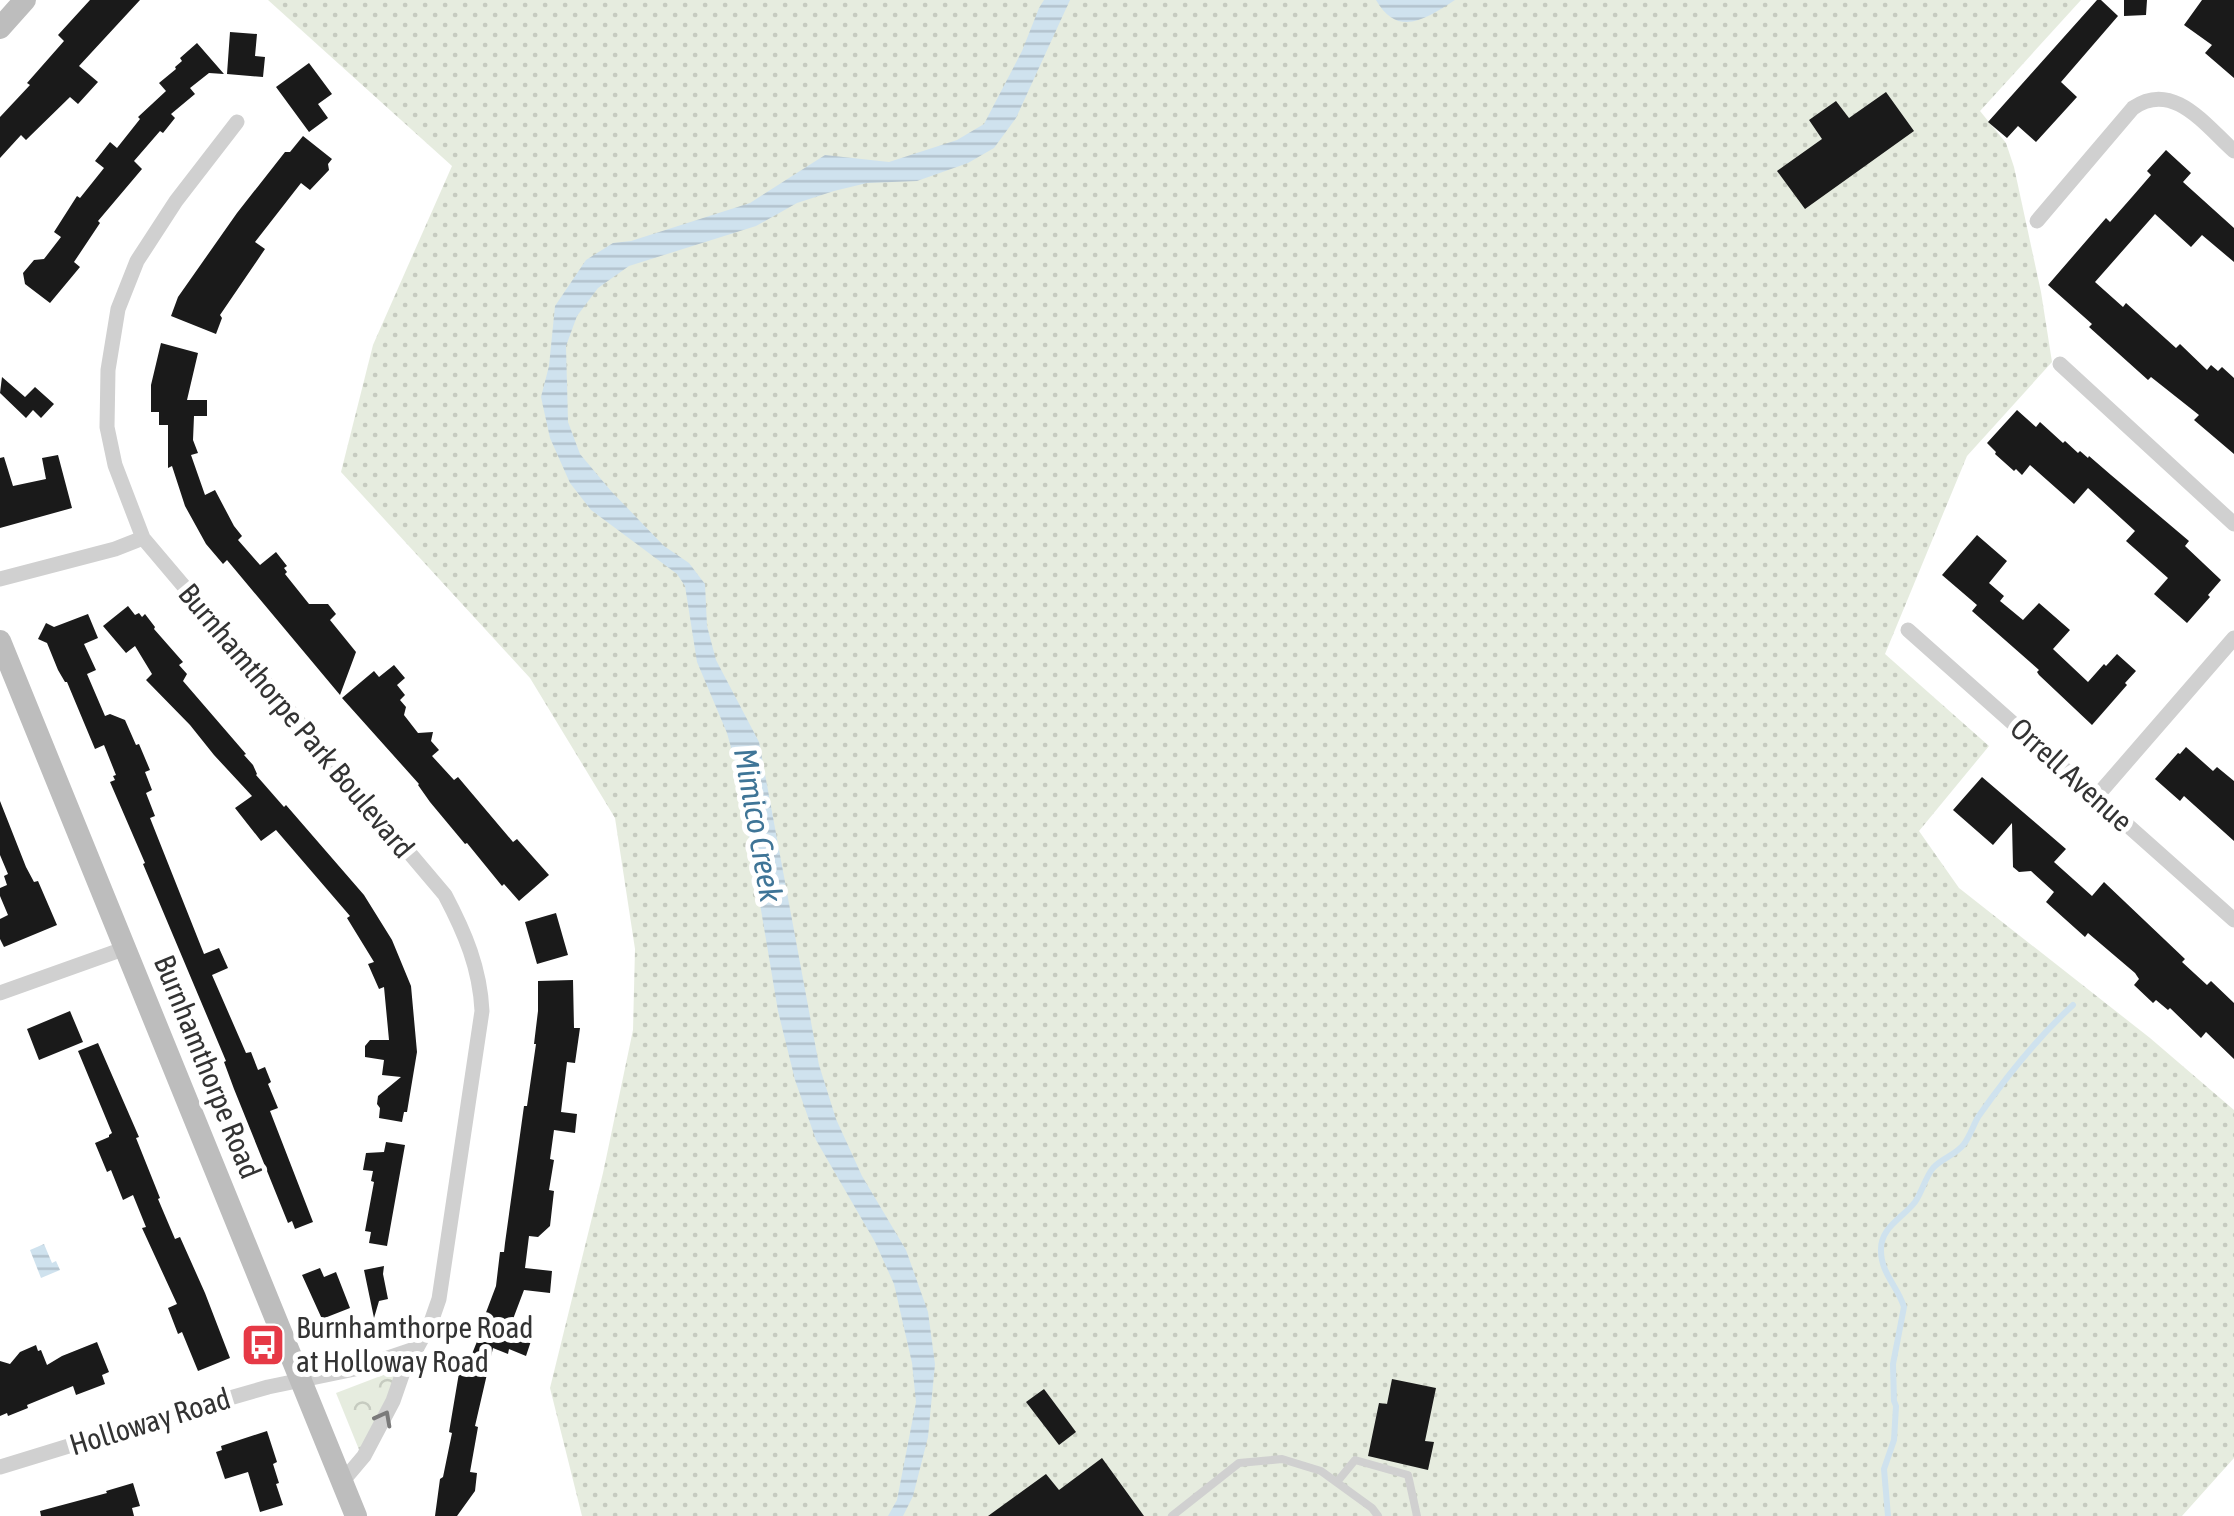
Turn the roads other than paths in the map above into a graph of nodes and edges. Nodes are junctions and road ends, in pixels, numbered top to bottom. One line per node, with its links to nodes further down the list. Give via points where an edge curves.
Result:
1 (25, 0): 2 (main road)
2 (0, 28)
3 (237, 122): 8 (street, Burnhamthorpe Park Boulevard, via 176,201 137,262 118,308 108,427)
4 (2234, 152): 5 (street, via 2176,102 2150,99 2133,108)
5 (2037, 221)
6 (2060, 364): 7 (street)
7 (2234, 524)
8 (143, 538): 9 (street); 17 (street, Burnhamthorpe Park Boulevard, via 445,895 470,948 482,1012 439,1299)
9 (0, 578)
10 (1908, 630): 13 (street, Orrell Avenue)
11 (2234, 638): 13 (street)
12 (0, 641): 15 (main road, Burnhamthorpe Road)
13 (2096, 797): 14 (street, Orrell Avenue)
14 (2234, 920)
15 (126, 948): 16 (street); 18 (main road, Burnhamthorpe Road)
16 (0, 993)
17 (417, 1348): 18 (street); 20 (street, Burnhamthorpe Park Boulevard, one-way to 17, via 364,1456)
18 (301, 1380): 19 (street, Holloway Road); 20 (main road, Burnhamthorpe Road)
19 (0, 1468)
20 (342, 1482): 22 (main road, Burnhamthorpe Road)
21 (1337, 1482): 23 (lane, via 1282,1458 1239,1463); 24 (lane); 25 (lane, via 1355,1460 1408,1475)
22 (356, 1516)
23 (1172, 1516)
24 (1378, 1516)
25 (1417, 1516)

